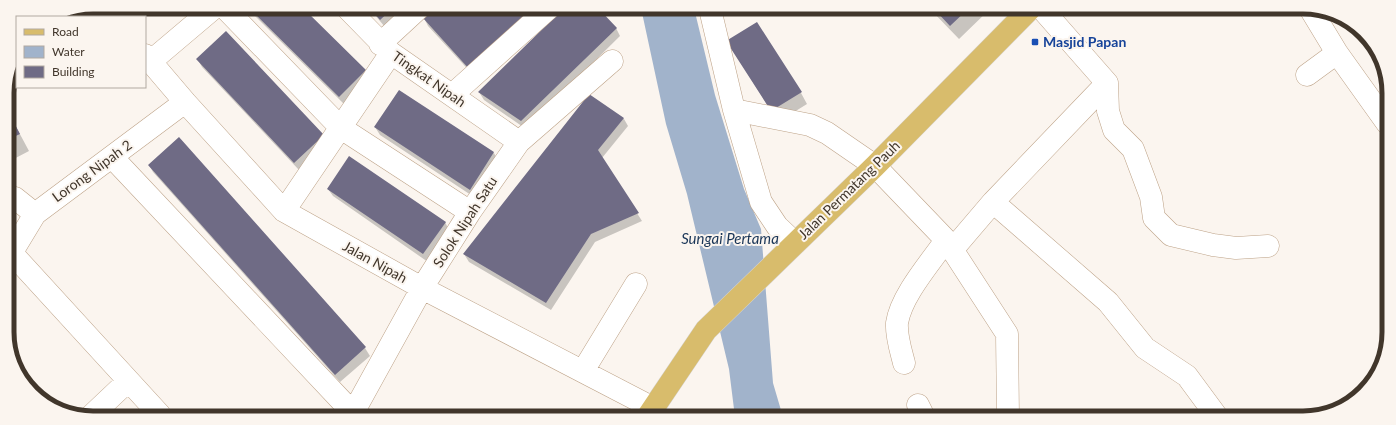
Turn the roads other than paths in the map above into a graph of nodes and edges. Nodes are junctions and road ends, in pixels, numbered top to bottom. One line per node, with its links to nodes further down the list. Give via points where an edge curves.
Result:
1 (206, 14): 12 (street)
2 (231, 14): 20 (street)
3 (353, 14): 10 (street, Tingkat Nipah)
4 (414, 14): 10 (street)
5 (542, 14): 16 (street)
6 (711, 14): 18 (street)
7 (1025, 14): 23 (main road, Jalan Permatang Pauh)
8 (1046, 14): 15 (street)
9 (1314, 15): 11 (street)
10 (385, 48): 16 (street, Tingkat Nipah); 20 (street)
11 (1337, 53): 14 (street); 19 (street)
12 (148, 59): 17 (street, Jalan Nipah)
13 (612, 61): 21 (street, Solok Nipah Satu)
14 (1307, 75)
15 (1108, 83): 25 (street); 32 (street, via 1108,111 1114,130 1133,149 1151,197 1154,218 1171,235 1236,248)
16 (452, 95): 21 (street, Tingkat Nipah)
17 (185, 102): 22 (street, Lorong Nipah 2); 26 (street, Jalan Nipah)
18 (734, 110): 23 (street, via 819,128); 29 (street, via 762,202 777,226)
19 (1382, 117)
20 (341, 128): 26 (street); 27 (street)
21 (519, 142): 27 (street, Solok Nipah Satu)
22 (112, 157): 28 (street, Lorong Nipah 2); 41 (street, Solok Nipah Satu)
23 (875, 166): 29 (main road, Jalan Permatang Pauh); 31 (street)
24 (14, 198): 28 (street)
25 (993, 202): 31 (street); 46 (street, via 1108,302 1145,348 1187,376)
26 (284, 211): 35 (street, Jalan Nipah)
27 (470, 212): 35 (street, Solok Nipah Satu)
28 (35, 214): 30 (street, Lorong Nipah 2)
29 (795, 243): 44 (main road, Jalan Permatang Pauh, via 706,330)
30 (14, 244)
31 (949, 245): 36 (street, via 906,299 897,323); 45 (street, via 1007,334)
32 (1268, 246)
33 (14, 254): 38 (street)
34 (636, 284): 37 (street)
35 (422, 288): 37 (street, Jalan Nipah); 42 (street, Solok Nipah Satu)
36 (904, 363)
37 (583, 371): 43 (street, Jalan Nipah)
38 (128, 381): 39 (street); 40 (street)
39 (96, 411)
40 (156, 411)
41 (351, 411)
42 (354, 411)
43 (649, 411)
44 (652, 411)
45 (1006, 411)
46 (1213, 411)

